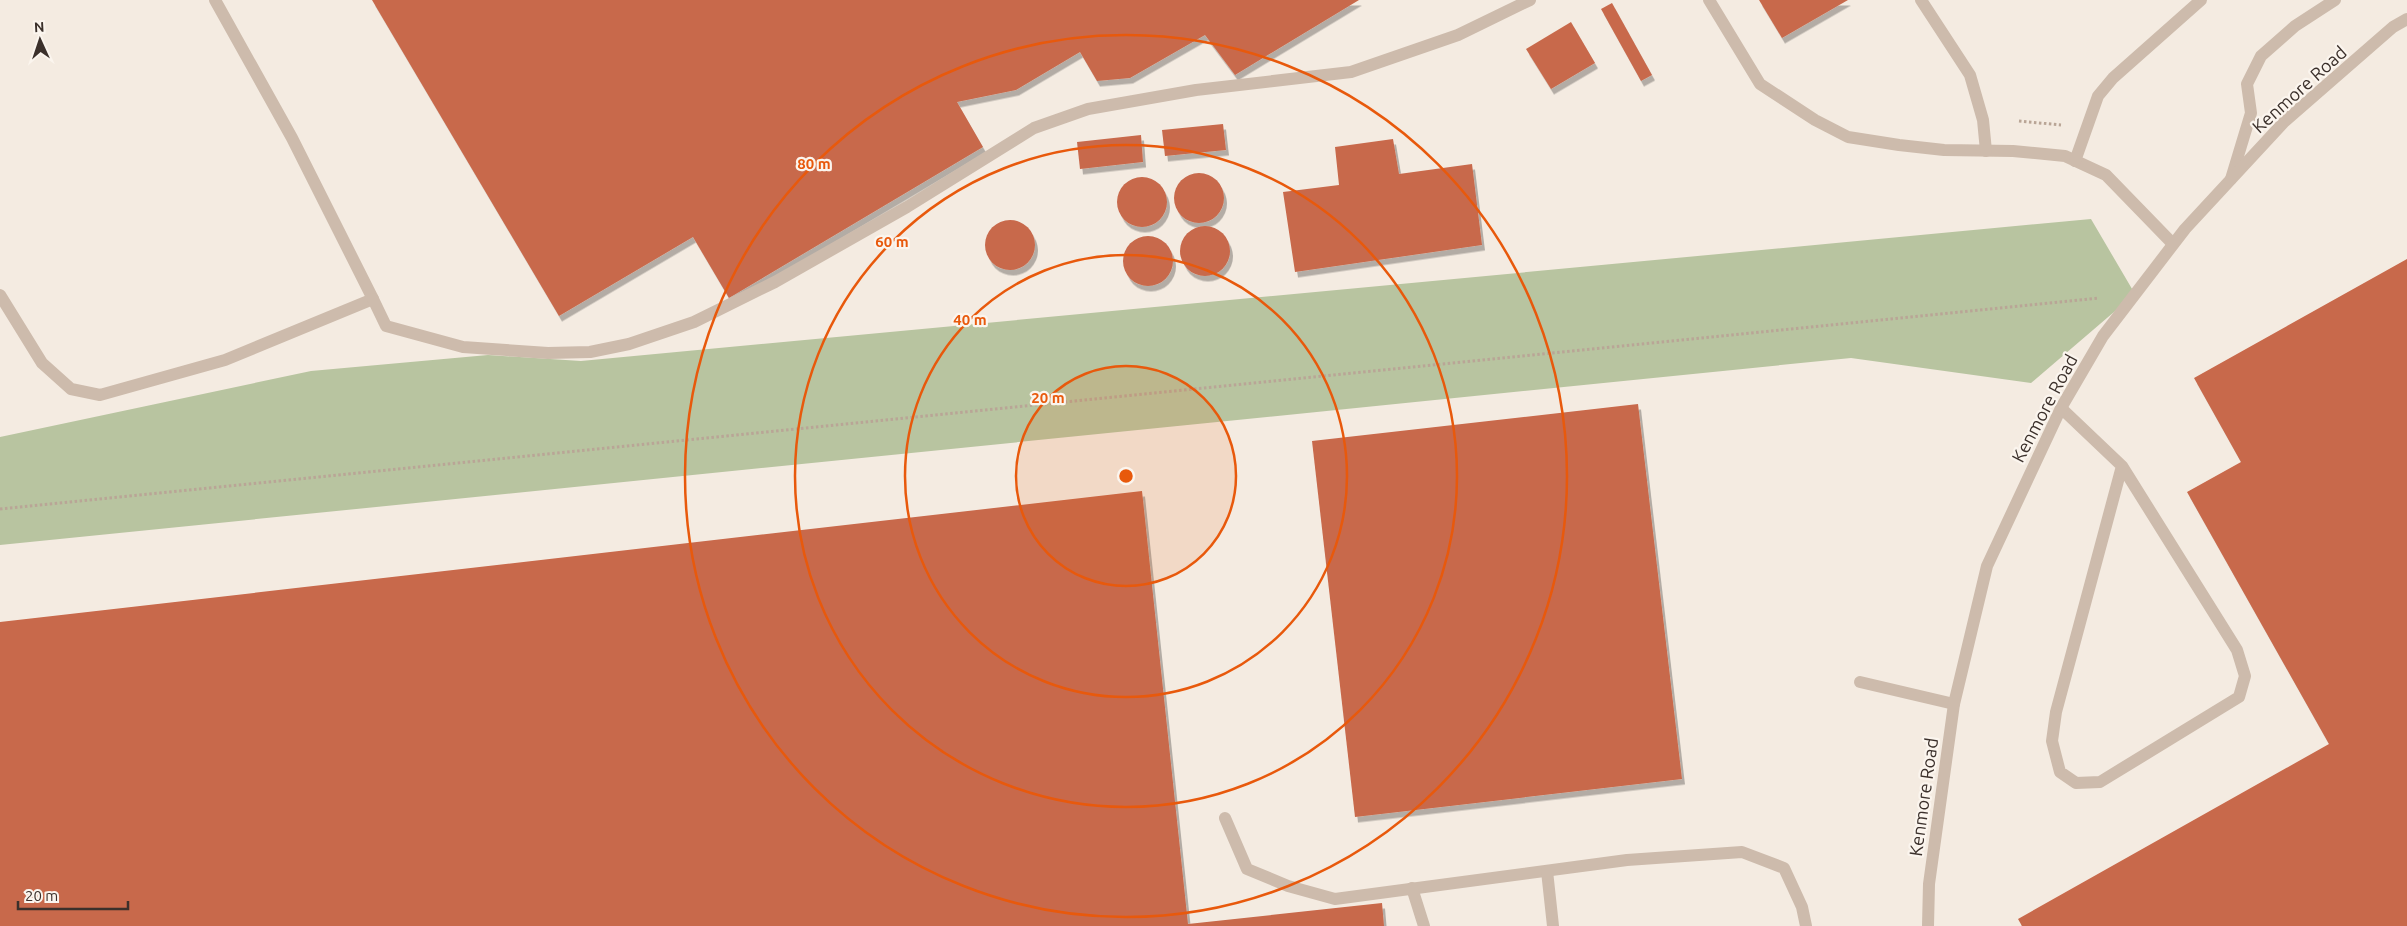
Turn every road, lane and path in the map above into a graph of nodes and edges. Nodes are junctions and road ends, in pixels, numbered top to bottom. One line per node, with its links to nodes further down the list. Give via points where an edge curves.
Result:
1 (215, 0): 16 (street, via 292,138)
2 (1530, 0): 16 (street, via 1458,35 1351,72 1196,90 1088,109 1034,128 907,207 775,282 694,322 629,344 590,352 548,353 463,347 386,326)
3 (1709, 0): 10 (street, via 1760,84 1815,120 1848,136 1899,146)
4 (1921, 0): 10 (street, via 1970,76 1983,120)
5 (2201, 0): 11 (street, via 2113,78 2098,96)
6 (2334, 0): 12 (street, via 2295,26 2261,56 2247,84 2252,113)
7 (2407, 19): 12 (street, Kenmore Road, via 2393,27 2284,122)
8 (2019, 121): 9 (path)
9 (2062, 125)
10 (1986, 151): 11 (street, via 2065,156)
11 (2075, 161): 13 (street, via 2106,175)
12 (2230, 179): 13 (street, Kenmore Road)
13 (2173, 244): 14 (street, Kenmore Road)
14 (2135, 294): 17 (street, Kenmore Road, via 2103,336); 19 (path)
15 (0, 295): 16 (street, via 42,363 71,389 100,395 225,360)
16 (373, 299)
17 (2061, 408): 18 (street); 21 (street, Kenmore Road, via 1986,566)
18 (2122, 466): 18 (street, via 2237,650 2245,676 2239,697 2100,782 2076,783 2060,772 2052,741 2056,712)
19 (0, 509)
20 (1860, 682): 21 (street)
21 (1954, 704): 28 (street, Kenmore Road, via 1929,884)
22 (1225, 818): 24 (street, via 1247,868 1288,886 1335,899)
23 (1547, 871): 24 (street); 26 (street); 27 (street, via 1627,860 1742,852 1784,868 1802,907)
24 (1412, 888): 25 (street)
25 (1424, 926)
26 (1553, 926)
27 (1806, 926)
28 (1928, 926)

